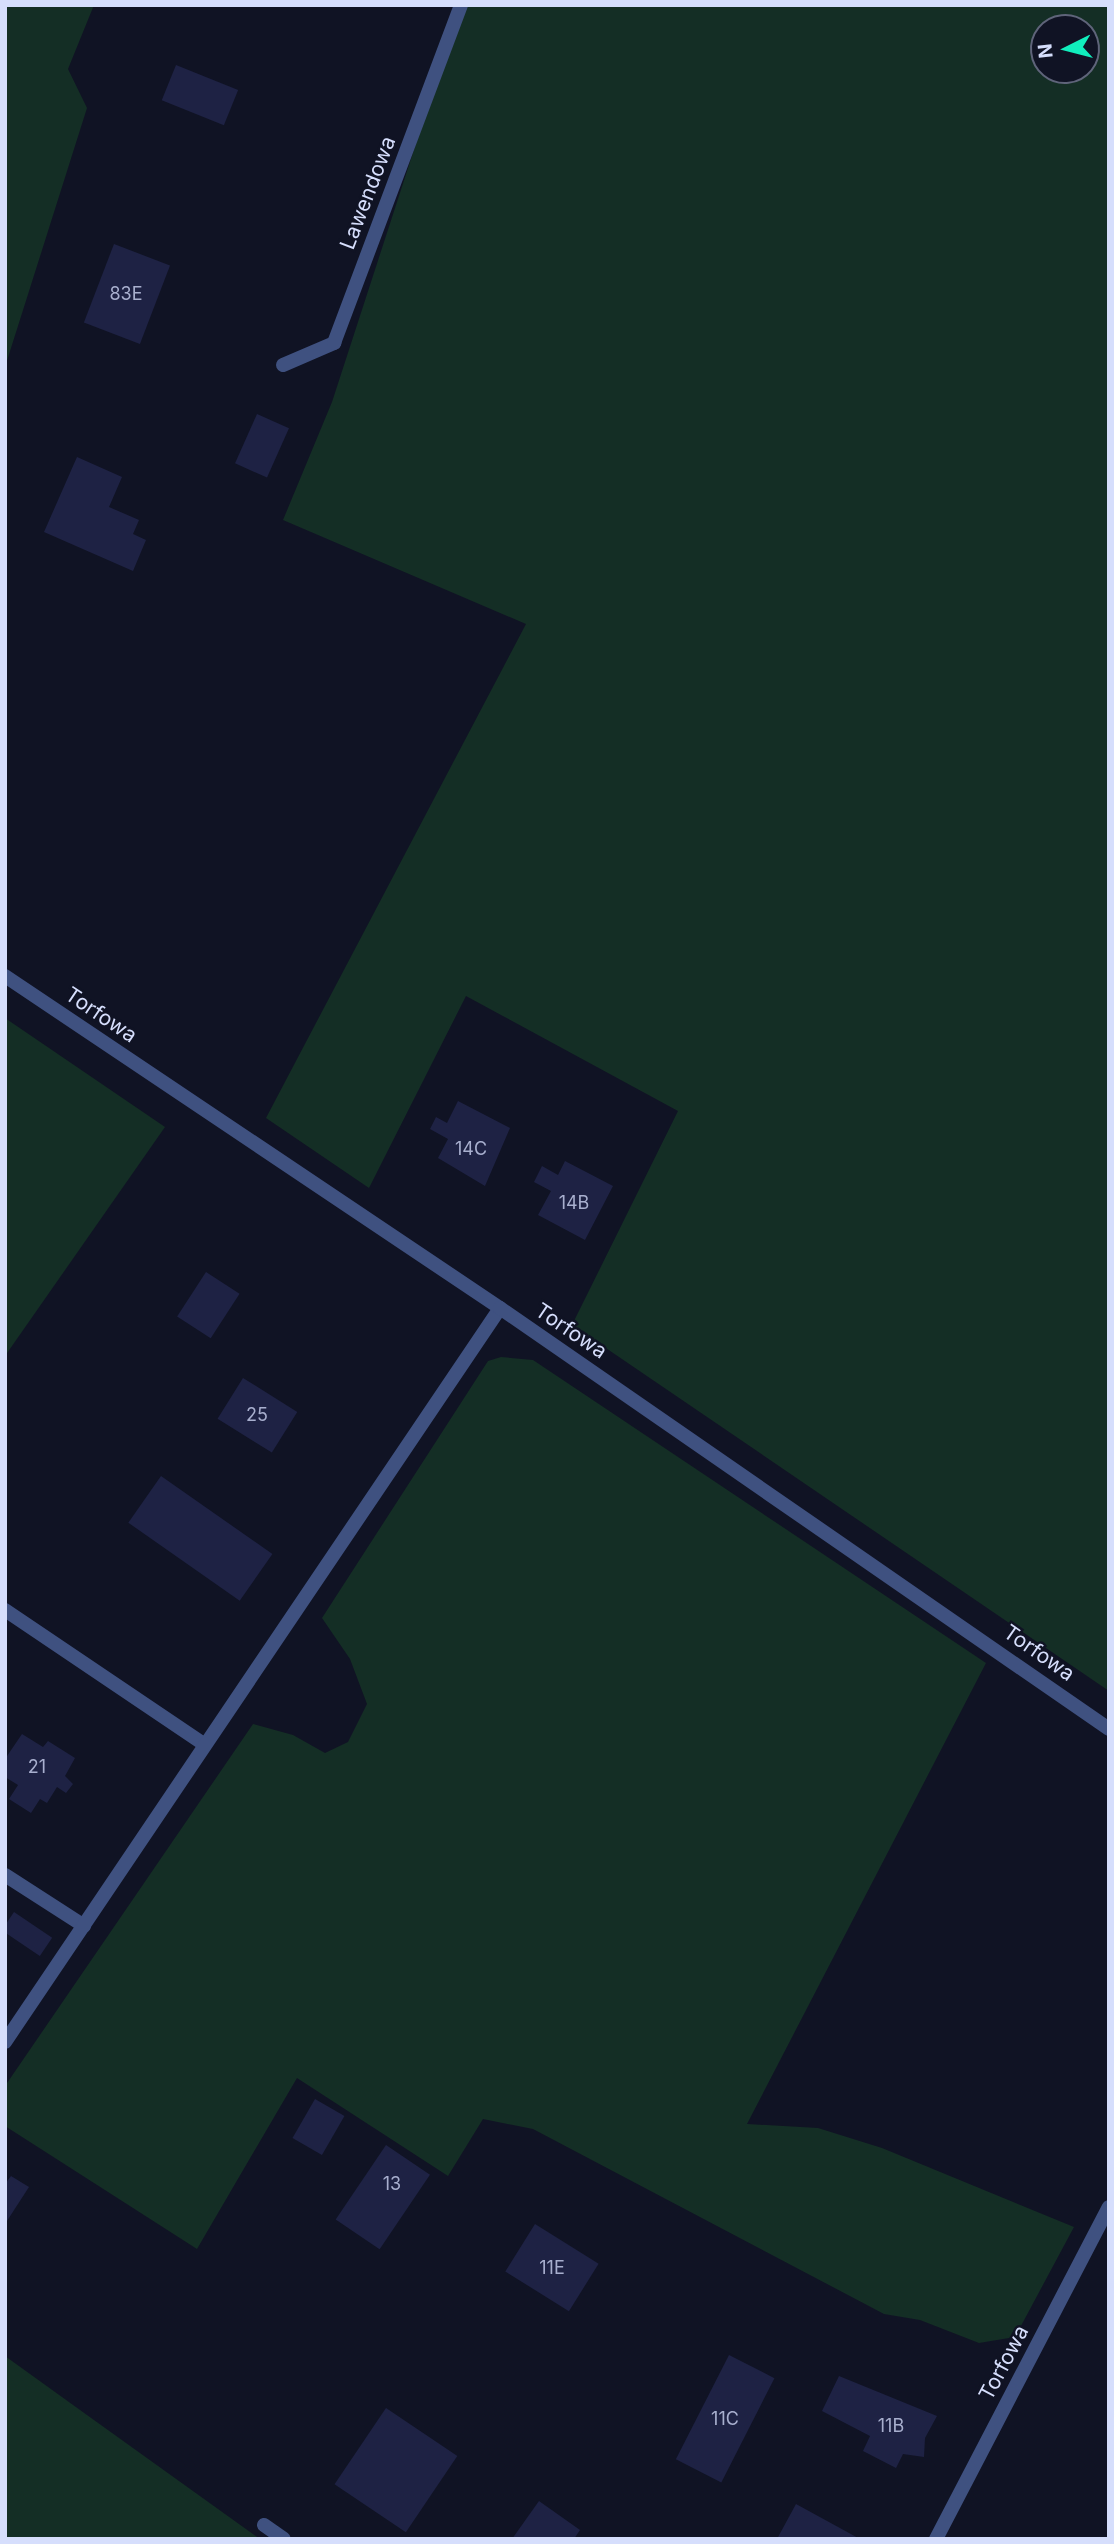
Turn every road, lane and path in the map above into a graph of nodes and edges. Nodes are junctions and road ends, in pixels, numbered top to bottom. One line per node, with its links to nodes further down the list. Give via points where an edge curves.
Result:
1 (461, 5): 2 (street, Lawendowa, via 334,343)
2 (283, 365)
3 (5, 976): 4 (street, Torfowa)
4 (500, 1308): 6 (street, Torfowa); 7 (street)
5 (5, 1610): 7 (street)
6 (1109, 1729)
7 (205, 1745): 9 (street)
8 (5, 1875): 9 (street)
9 (84, 1926): 10 (street)
10 (5, 2042)
11 (1109, 2207): 14 (street, Torfowa)
12 (264, 2525): 13 (street)
13 (284, 2539)
14 (936, 2539)

